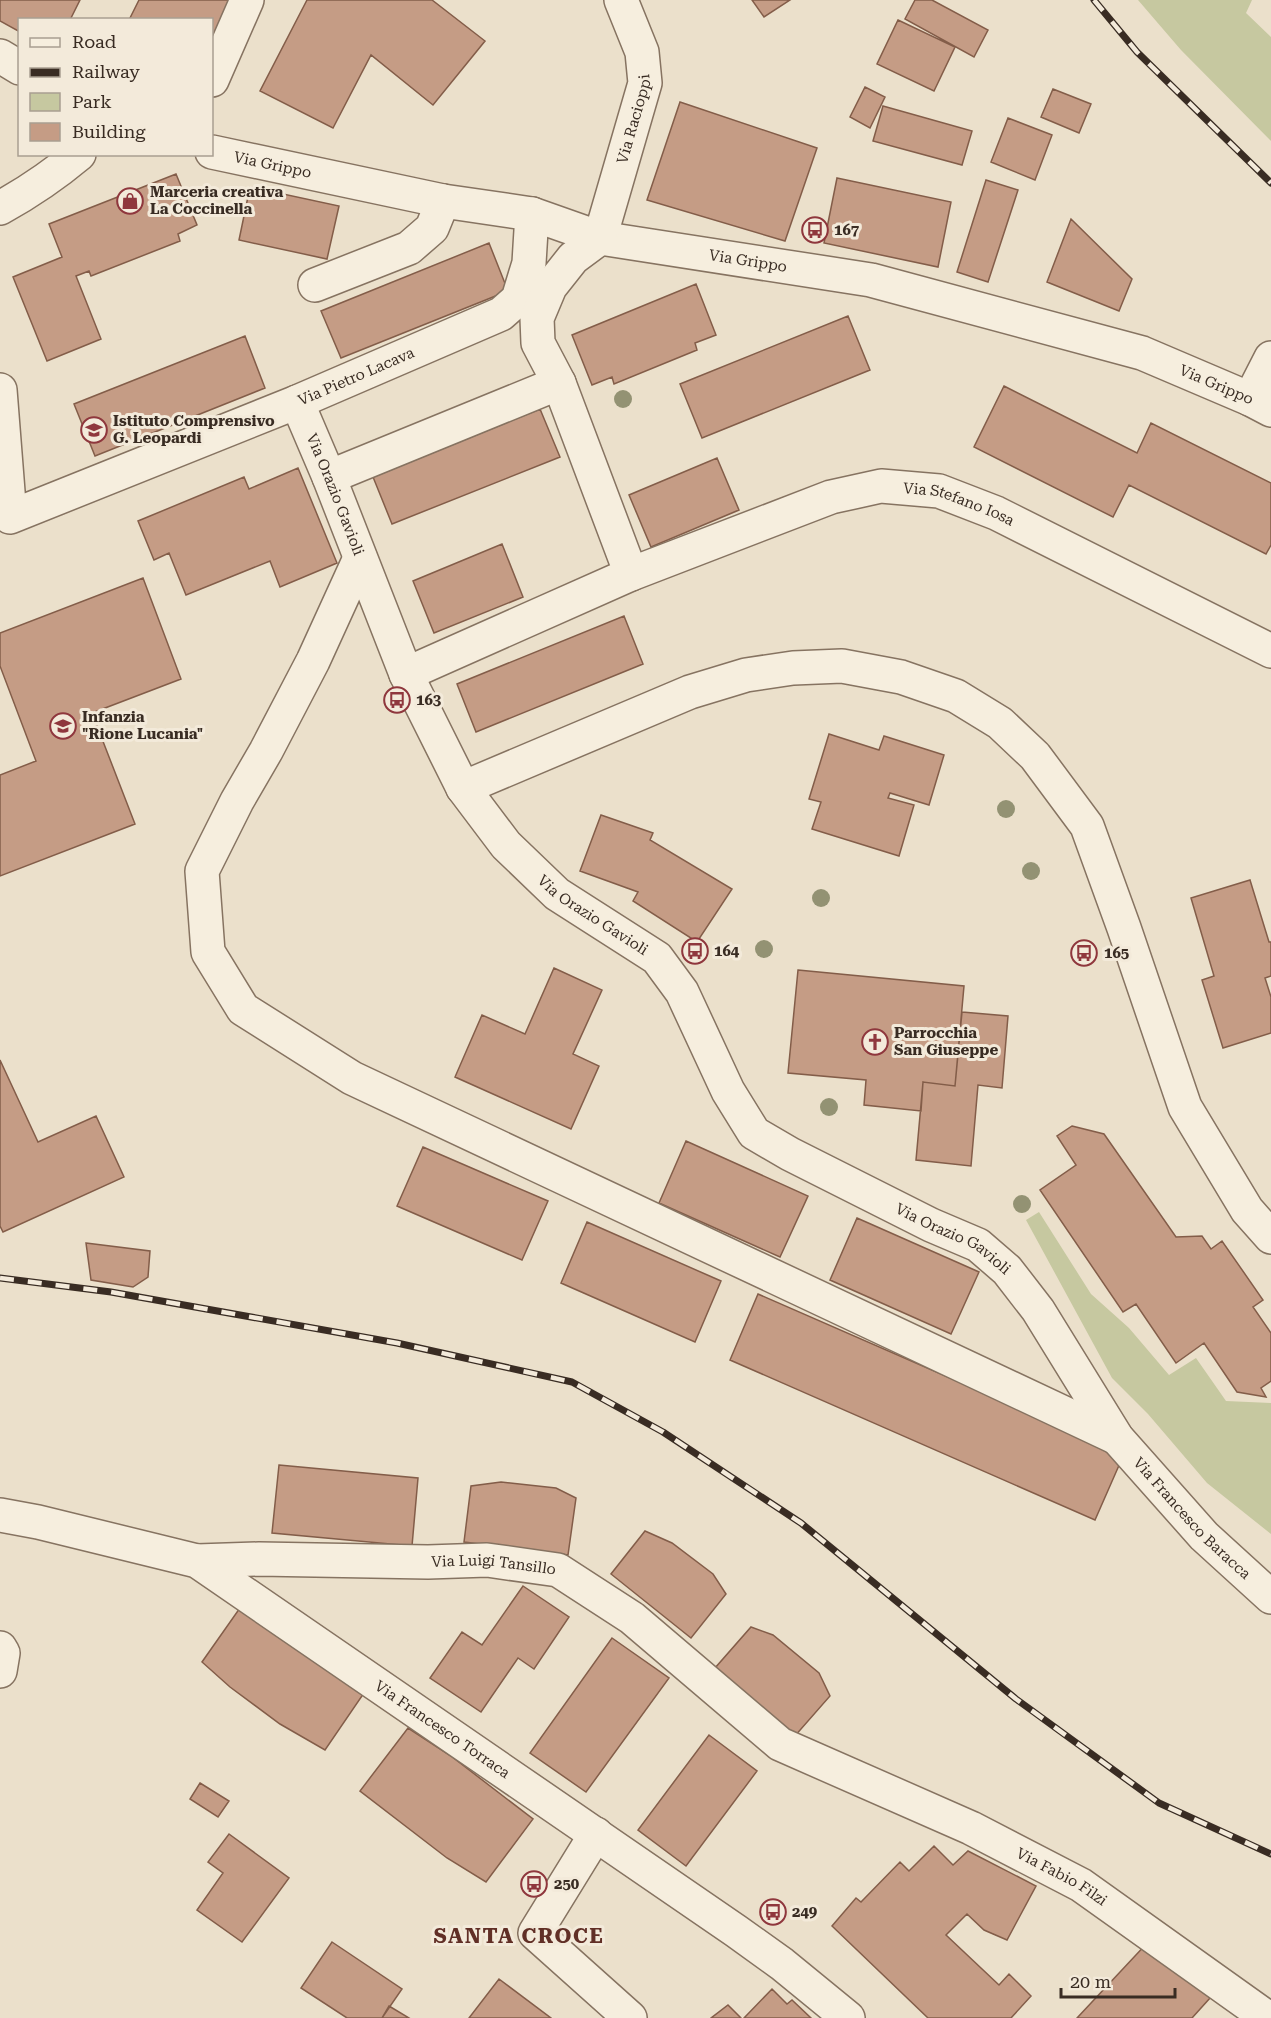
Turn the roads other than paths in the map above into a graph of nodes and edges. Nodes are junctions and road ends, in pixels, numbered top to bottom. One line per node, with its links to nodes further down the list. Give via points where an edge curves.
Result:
1 (247, 0): 5 (street)
2 (621, 0): 11 (street, Via Racioppi, via 642,52 645,83)
3 (0, 56): 4 (street)
4 (18, 67)
5 (213, 78)
6 (213, 152): 8 (street, Via Grippo)
7 (77, 156): 9 (street, via 56,174)
8 (442, 201): 10 (street, Via Grippo); 12 (street, via 432,228 409,248)
9 (0, 207)
10 (532, 214): 11 (street, Via Grippo); 13 (street, via 529,262 518,299)
11 (600, 238): 14 (street, via 573,258 550,287 537,318); 19 (street, Via Grippo, via 871,280 1142,353)
12 (315, 285)
13 (501, 314): 14 (street, via 518,319); 18 (street, Via Pietro Lacava)
14 (538, 343): 16 (street)
15 (1271, 358): 19 (street)
16 (559, 383): 20 (street); 22 (street)
17 (0, 390): 18 (street, Via Pietro Lacava, via 10,517)
18 (297, 402): 20 (street, Via Orazio Gavioli)
19 (1260, 405)
20 (329, 477): 21 (street, Via Orazio Gavioli)
21 (360, 558): 24 (street, Via Orazio Gavioli); 27 (street, via 313,661 202,871 208,952 243,1009 352,1078)
22 (631, 574): 23 (street, Via Stefano Iosa, via 831,497 881,486 939,491 996,513); 24 (street, Via Stefano Iosa)
23 (1271, 651)
24 (406, 674): 25 (street, Via Orazio Gavioli)
25 (463, 788): 26 (street, via 690,692 746,675 842,666 901,677 956,696 1000,723 1035,756 1087,826 1185,1107 1246,1210); 27 (street, Via Orazio Gavioli, via 506,845 557,894 657,958 682,992 728,1091 754,1133 931,1226 978,1245 1007,1270 1038,1310)
26 (1271, 1237)
27 (1117, 1438): 30 (street, Via Francesco Baracca, via 1204,1536)
28 (0, 1515): 29 (street, Via Francesco Torraca)
29 (197, 1561): 33 (street, Via Luigi Tansillo, via 487,1560 558,1570 632,1618 780,1744); 34 (street, Via Francesco Torraca)
30 (1271, 1597)
31 (0, 1648): 32 (street)
32 (0, 1671)
33 (832, 1767): 37 (street, Via Fabio Filzi, via 971,1828 1082,1885)
34 (596, 1834): 35 (street, via 535,1933); 36 (street, Via Francesco Torraca, via 782,1964)
35 (630, 2018)
36 (848, 2018)
37 (1271, 2018)

